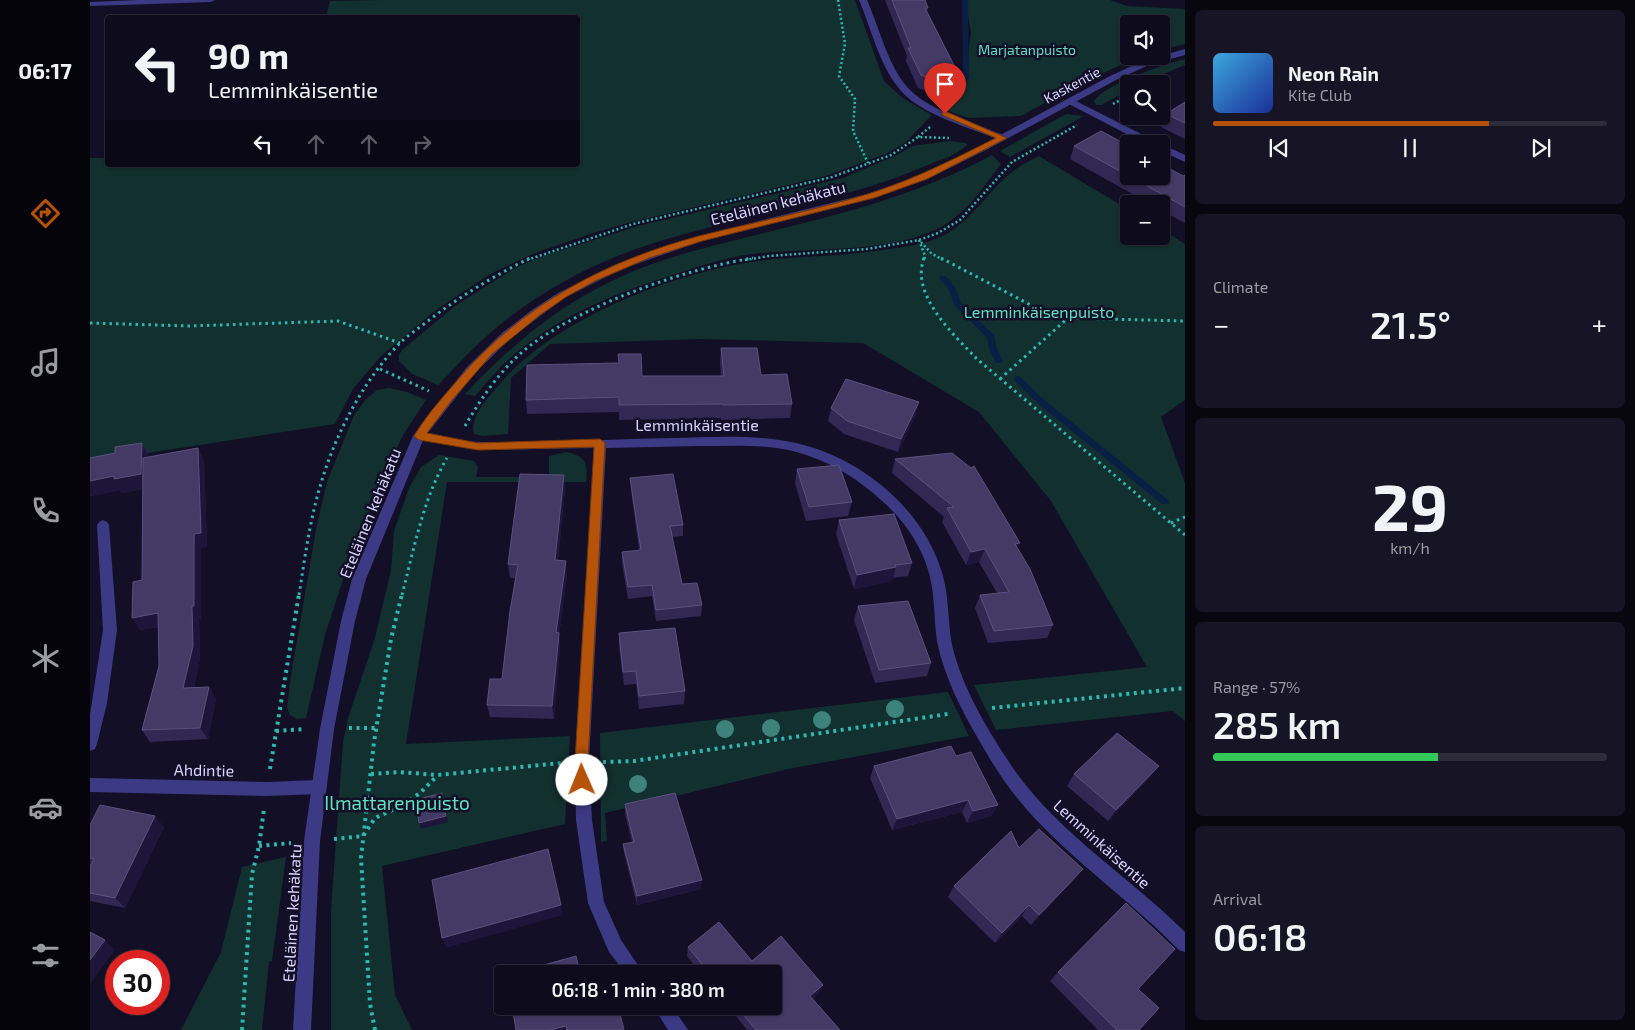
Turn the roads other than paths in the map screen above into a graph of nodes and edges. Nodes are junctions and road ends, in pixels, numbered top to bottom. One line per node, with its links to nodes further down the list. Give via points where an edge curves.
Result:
1 (211, 0): 3 (street)
2 (863, 0): 7 (street, via 905,91 945,114)
3 (90, 4)
4 (1185, 52): 5 (street, Kaskentie, via 1146,63)
5 (1070, 101): 6 (street); 7 (street, Kaskentie)
6 (1137, 135)
7 (1003, 138): 10 (street, Eteläinen kehäkatu, via 924,177 870,196 699,239 646,256 592,279 562,295 488,351)
8 (1170, 152): 9 (street)
9 (1185, 160)
10 (419, 436): 11 (street, Lemminkäisentie, via 478,446); 15 (street, Eteläinen kehäkatu, via 360,579 346,630)
11 (600, 443): 16 (street, Lemminkäisentie, via 744,441 780,444 814,453 858,474 895,504 924,544 937,577 946,652 956,680 992,748 1018,788 1055,830 1160,918); 17 (street, via 582,761 584,820 596,903 615,946)
12 (103, 525): 13 (street, via 110,630 100,703)
13 (90, 744)
14 (90, 785): 15 (street, Ahdintie)
15 (318, 787): 19 (street, Eteläinen kehäkatu)
16 (1185, 944)
17 (629, 965)
18 (668, 1015): 20 (street)
19 (302, 1030)
20 (679, 1030)

